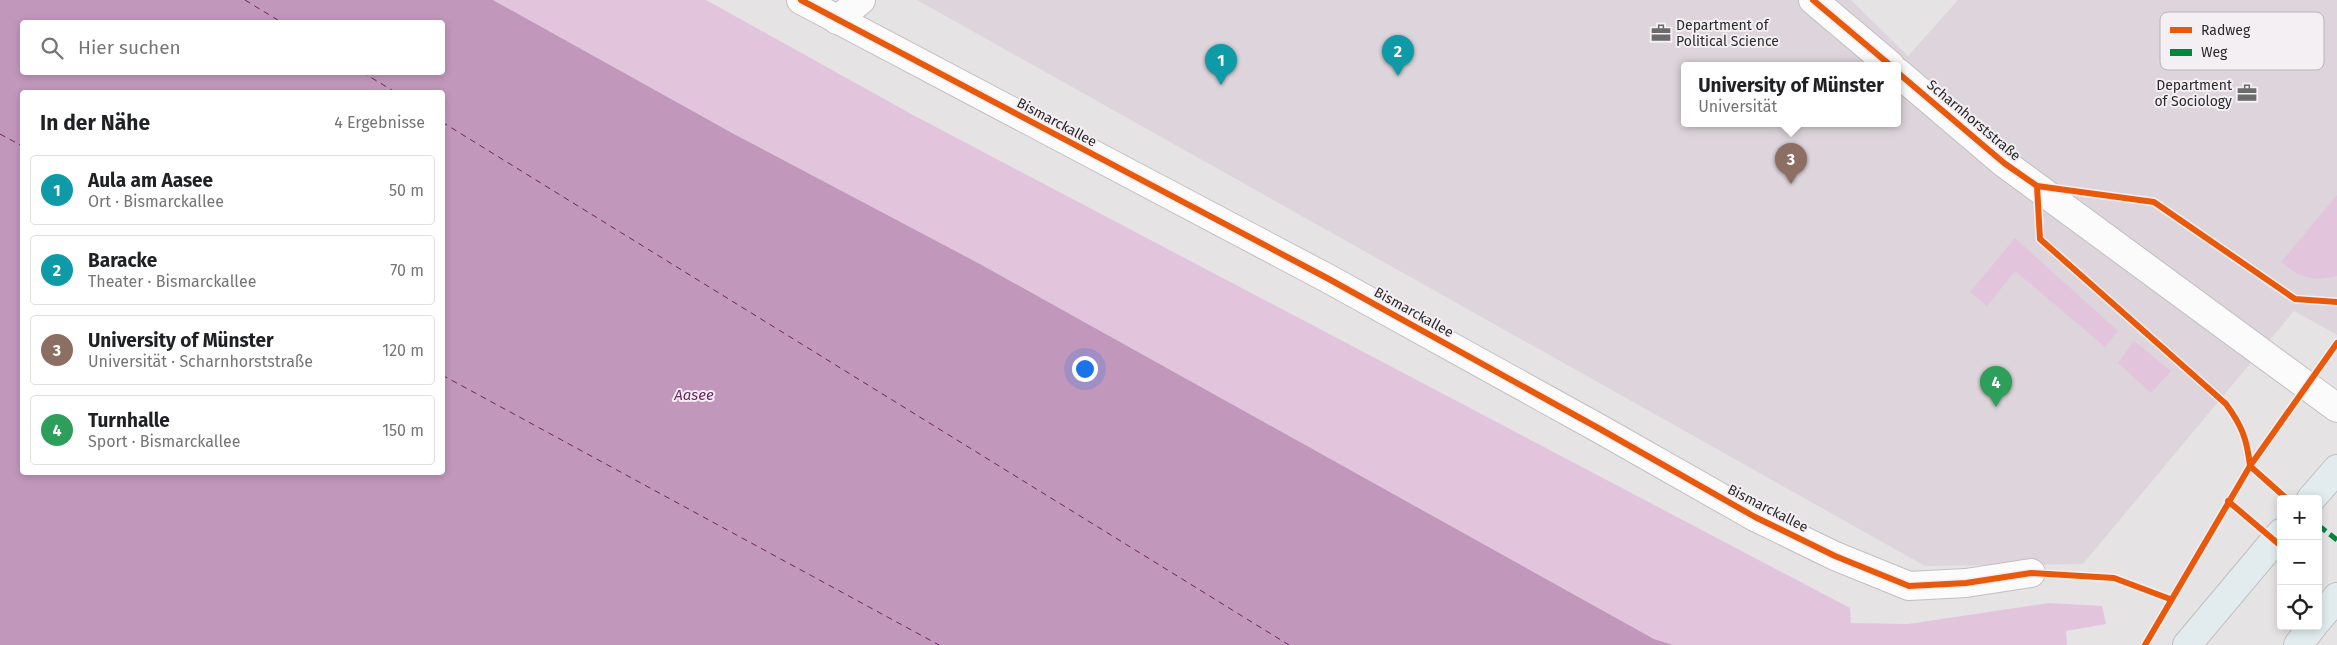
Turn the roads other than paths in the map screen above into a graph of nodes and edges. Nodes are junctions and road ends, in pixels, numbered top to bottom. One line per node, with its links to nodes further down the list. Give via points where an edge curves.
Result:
1 (801, 0): 4 (street, Bismarckallee)
2 (862, 0): 4 (street)
3 (1813, 0): 5 (street)
4 (837, 20): 11 (street, Bismarckallee, via 1327,278 1755,517 1835,556 1908,586)
5 (1886, 62)
6 (1901, 75): 7 (street, Scharnhorststraße, via 2004,163)
7 (2337, 408)
8 (2337, 469): 9 (main road)
9 (2314, 495)
10 (2277, 538): 15 (main road)
11 (2030, 573)
12 (2337, 597): 13 (main road)
13 (2322, 615)
14 (2310, 630): 16 (main road)
15 (2186, 645)
16 (2298, 645)

